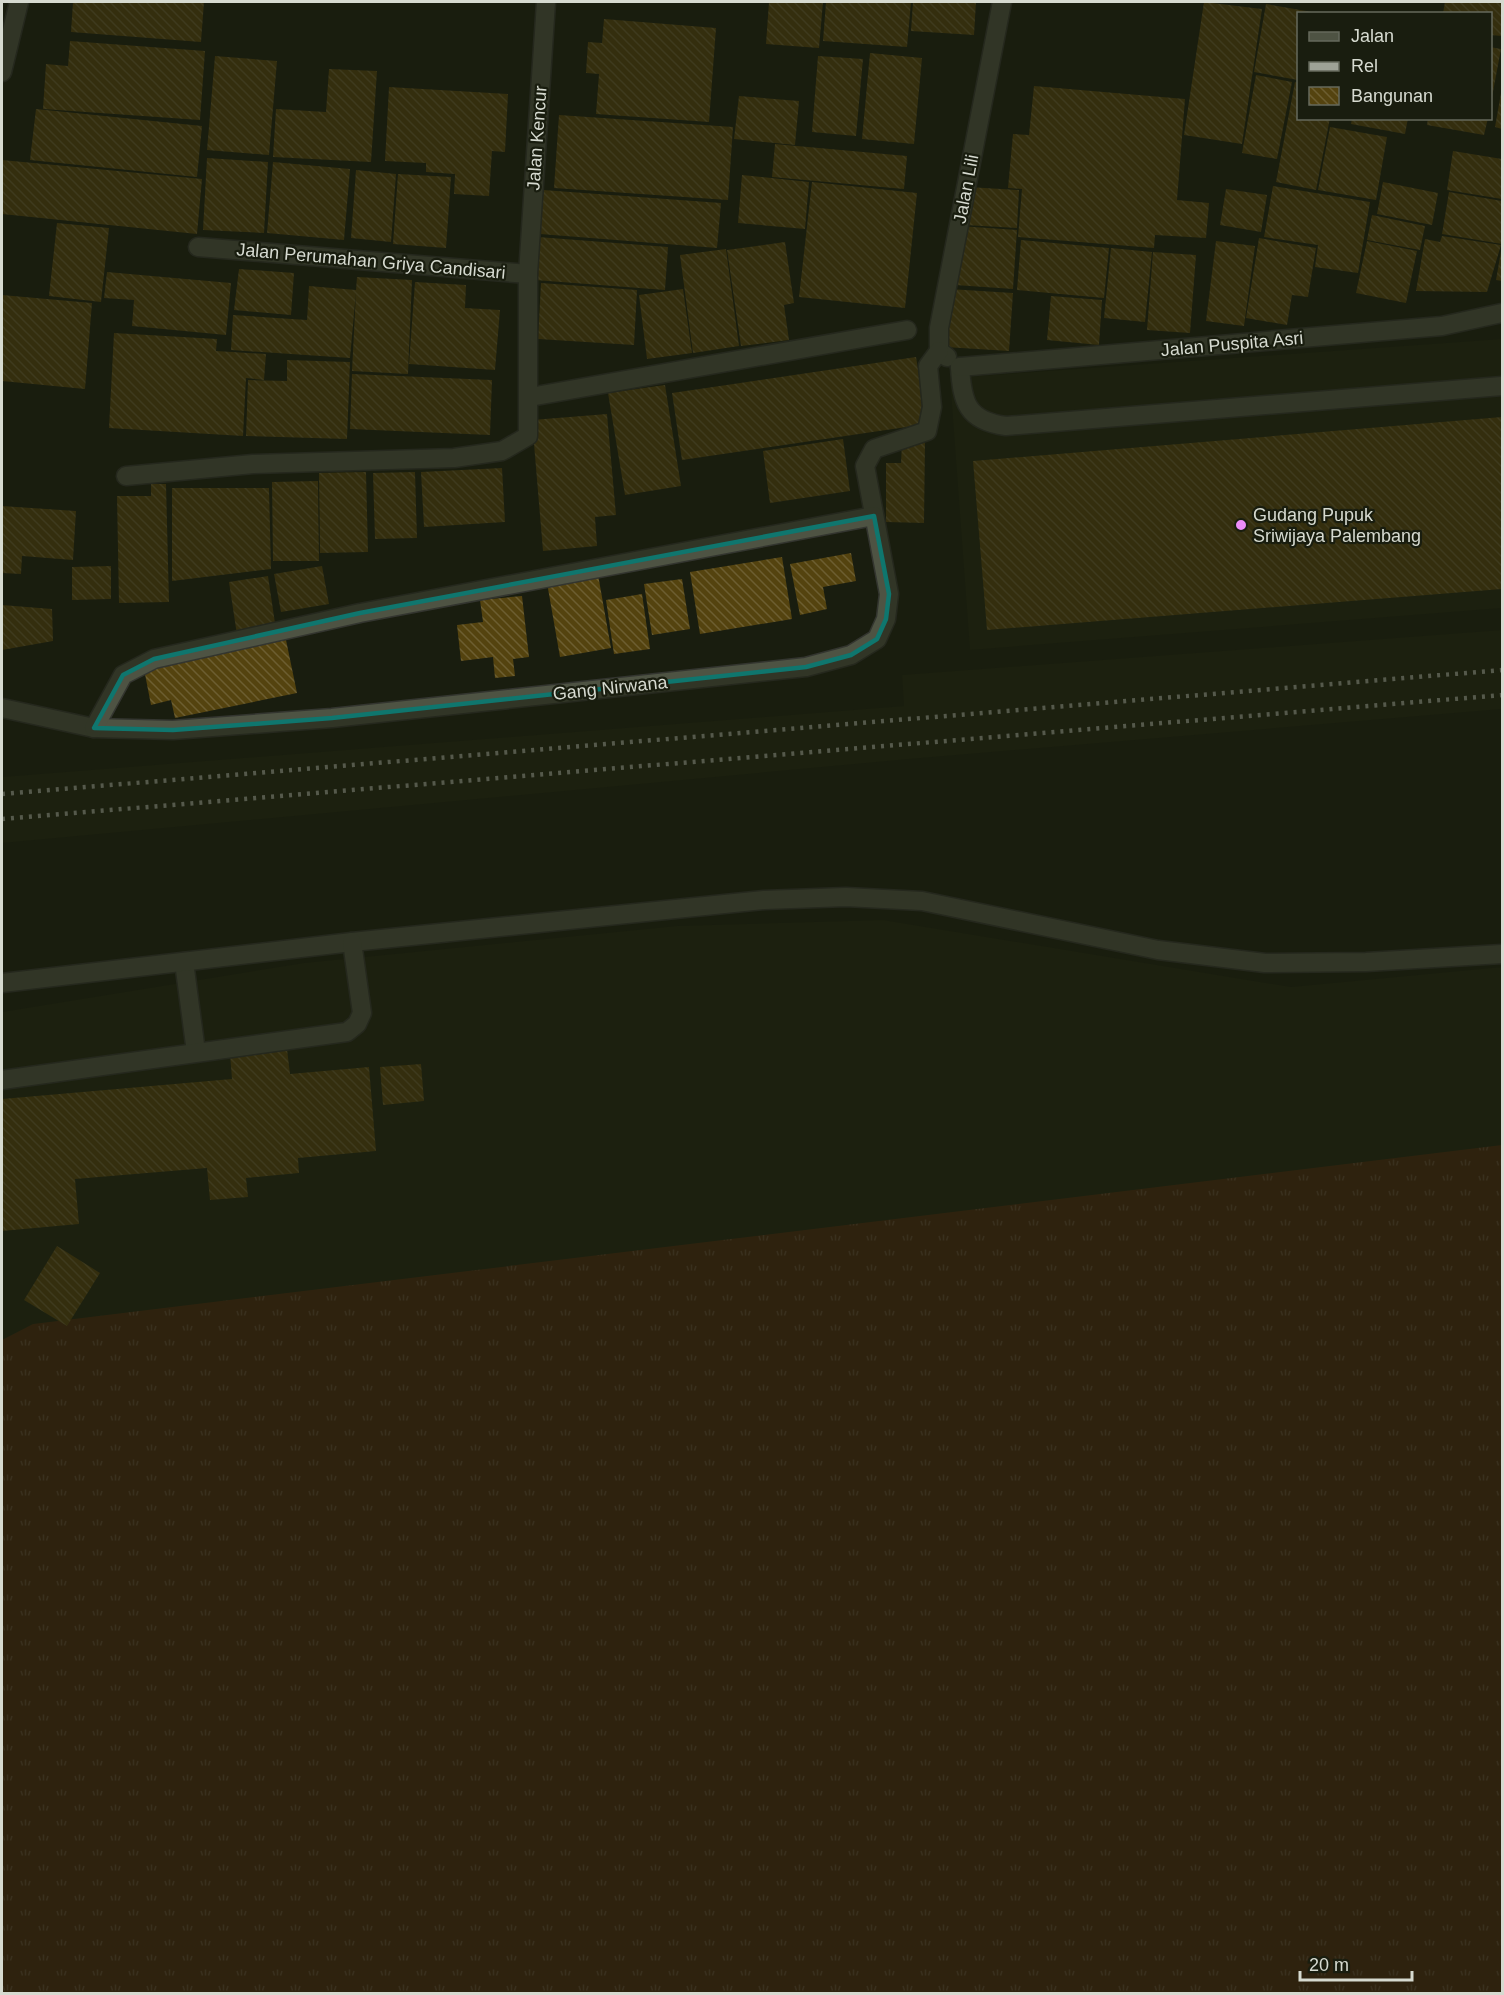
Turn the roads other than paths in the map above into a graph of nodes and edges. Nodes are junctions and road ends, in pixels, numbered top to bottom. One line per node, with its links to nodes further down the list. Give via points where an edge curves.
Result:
1 (19, 2): 4 (street)
2 (546, 2): 6 (street, Jalan Kencur)
3 (1002, 2): 9 (street, Jalan Lili, via 939,328)
4 (2, 72)
5 (198, 247): 6 (street, Jalan Perumahan Griya Candisari)
6 (528, 274): 12 (street, Jalan Perumahan Griya Candisari)
7 (1503, 313): 10 (street, Jalan Puspita Asri, via 1442,326)
8 (907, 330): 12 (street)
9 (939, 351): 10 (street); 14 (street, Gang Nirwana, via 928,366 932,407 927,431 874,449 868,457 865,466)
10 (960, 367): 11 (street, via 962,395 968,408 991,424 1006,426)
11 (1503, 386)
12 (530, 397): 13 (street, Jalan Perumahan Griya Candisari, via 528,436 502,451 454,458 253,464)
13 (126, 476)
14 (874, 516): 16 (street, via 360,613 154,659 123,675); 16 (street, Gang Nirwana, via 889,594 887,610 877,639 851,655 806,667 332,718 173,730)
15 (2, 708): 16 (street, Gang Nirwana)
16 (94, 728)
17 (352, 942): 18 (street, via 764,900 846,897 922,901 1158,950 1265,963); 19 (street); 21 (street, via 362,1013 347,1032)
18 (1503, 954)
19 (184, 962): 20 (street); 21 (street)
20 (2, 983)
21 (196, 1052): 22 (street)
22 (2, 1080)

